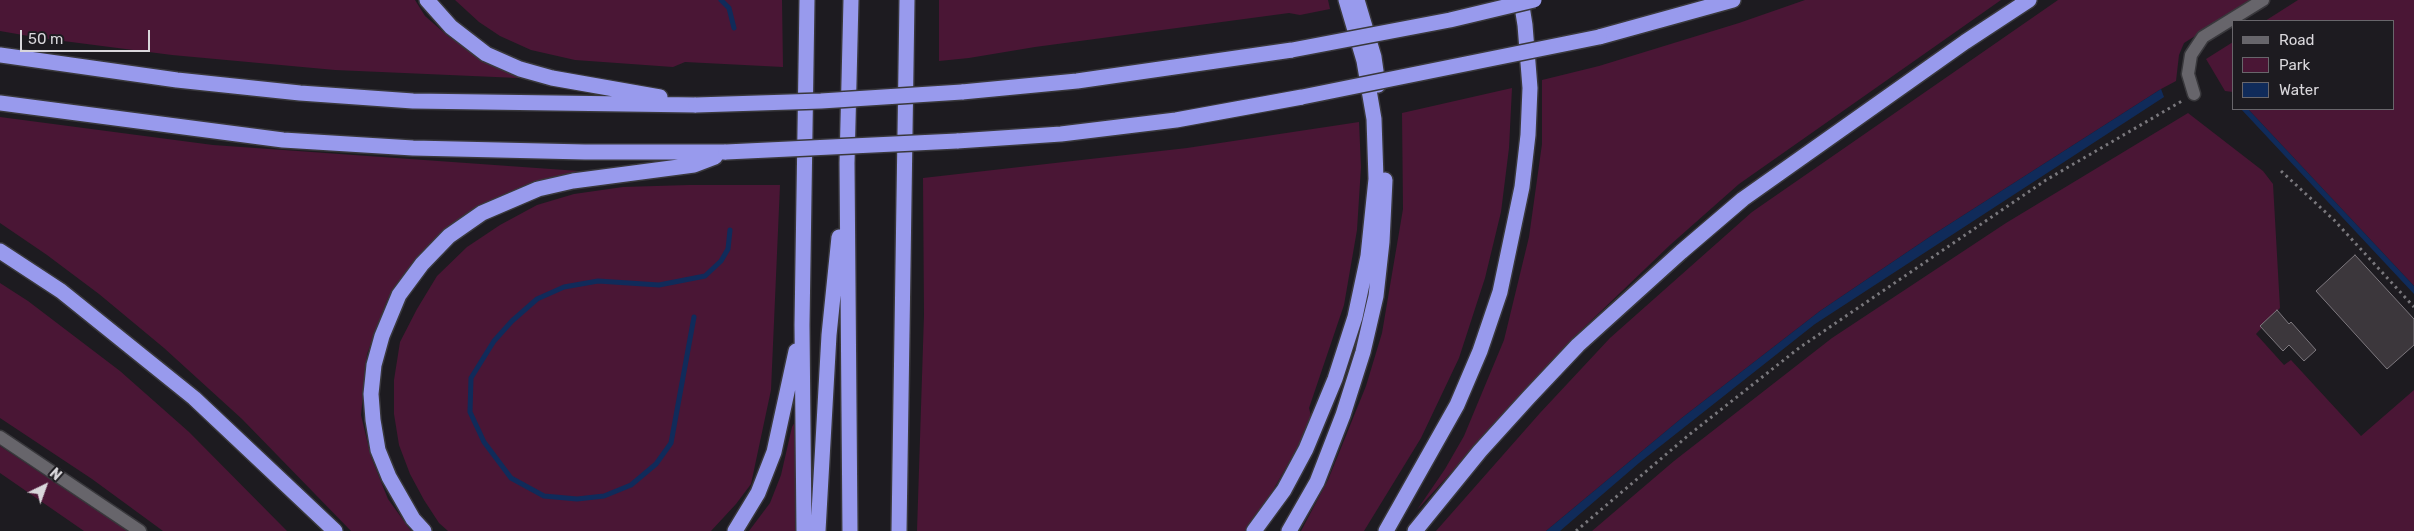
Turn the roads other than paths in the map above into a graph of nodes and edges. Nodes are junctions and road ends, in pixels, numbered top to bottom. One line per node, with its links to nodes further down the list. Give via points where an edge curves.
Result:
1 (427, 0): 15 (highway, via 458,33 486,54 520,69)
2 (807, 0): 19 (highway)
3 (851, 0): 17 (highway)
4 (907, 0): 30 (highway)
5 (1346, 0): 31 (highway, via 1364,61 1374,119 1376,179 1368,256 1355,318 1335,379 1306,449 1284,490)
6 (1357, 0): 32 (highway, via 1374,57 1384,137 1385,187 1376,296 1343,415 1316,482)
7 (1521, 0): 33 (highway, via 1530,88 1528,135 1522,187 1500,292 1480,351 1456,405)
8 (1534, 0): 15 (highway, bridge, via 1450,20 1292,50 1077,81 821,101)
9 (1733, 0): 16 (highway, bridge, via 1599,36 1176,120 1061,134 726,152)
10 (2029, 0): 34 (highway, via 1744,199 1674,258 1578,346 1529,397)
11 (2263, 0): 13 (street, via 2203,37 2191,55 2188,74)
12 (0, 55): 15 (highway, via 177,80 300,93 413,101)
13 (2194, 94)
14 (0, 103): 16 (highway, via 283,140)
15 (696, 105)
16 (694, 160): 25 (highway, via 538,189 482,213 448,236 416,271 399,295 382,336 371,394 378,450 389,477 413,519)
17 (847, 163): 28 (highway, via 829,335); 29 (highway)
18 (0, 251): 21 (highway, via 61,291 122,338 194,398)
19 (802, 325): 26 (highway, via 774,452 758,493); 27 (highway)
20 (0, 437): 22 (street)
21 (286, 485): 23 (highway); 24 (highway)
22 (140, 531)
23 (322, 531)
24 (335, 531)
25 (424, 531)
26 (735, 531)
27 (804, 531)
28 (818, 531)
29 (850, 531)
30 (898, 531)
31 (1254, 531)
32 (1289, 531)
33 (1386, 531)
34 (1415, 531)

